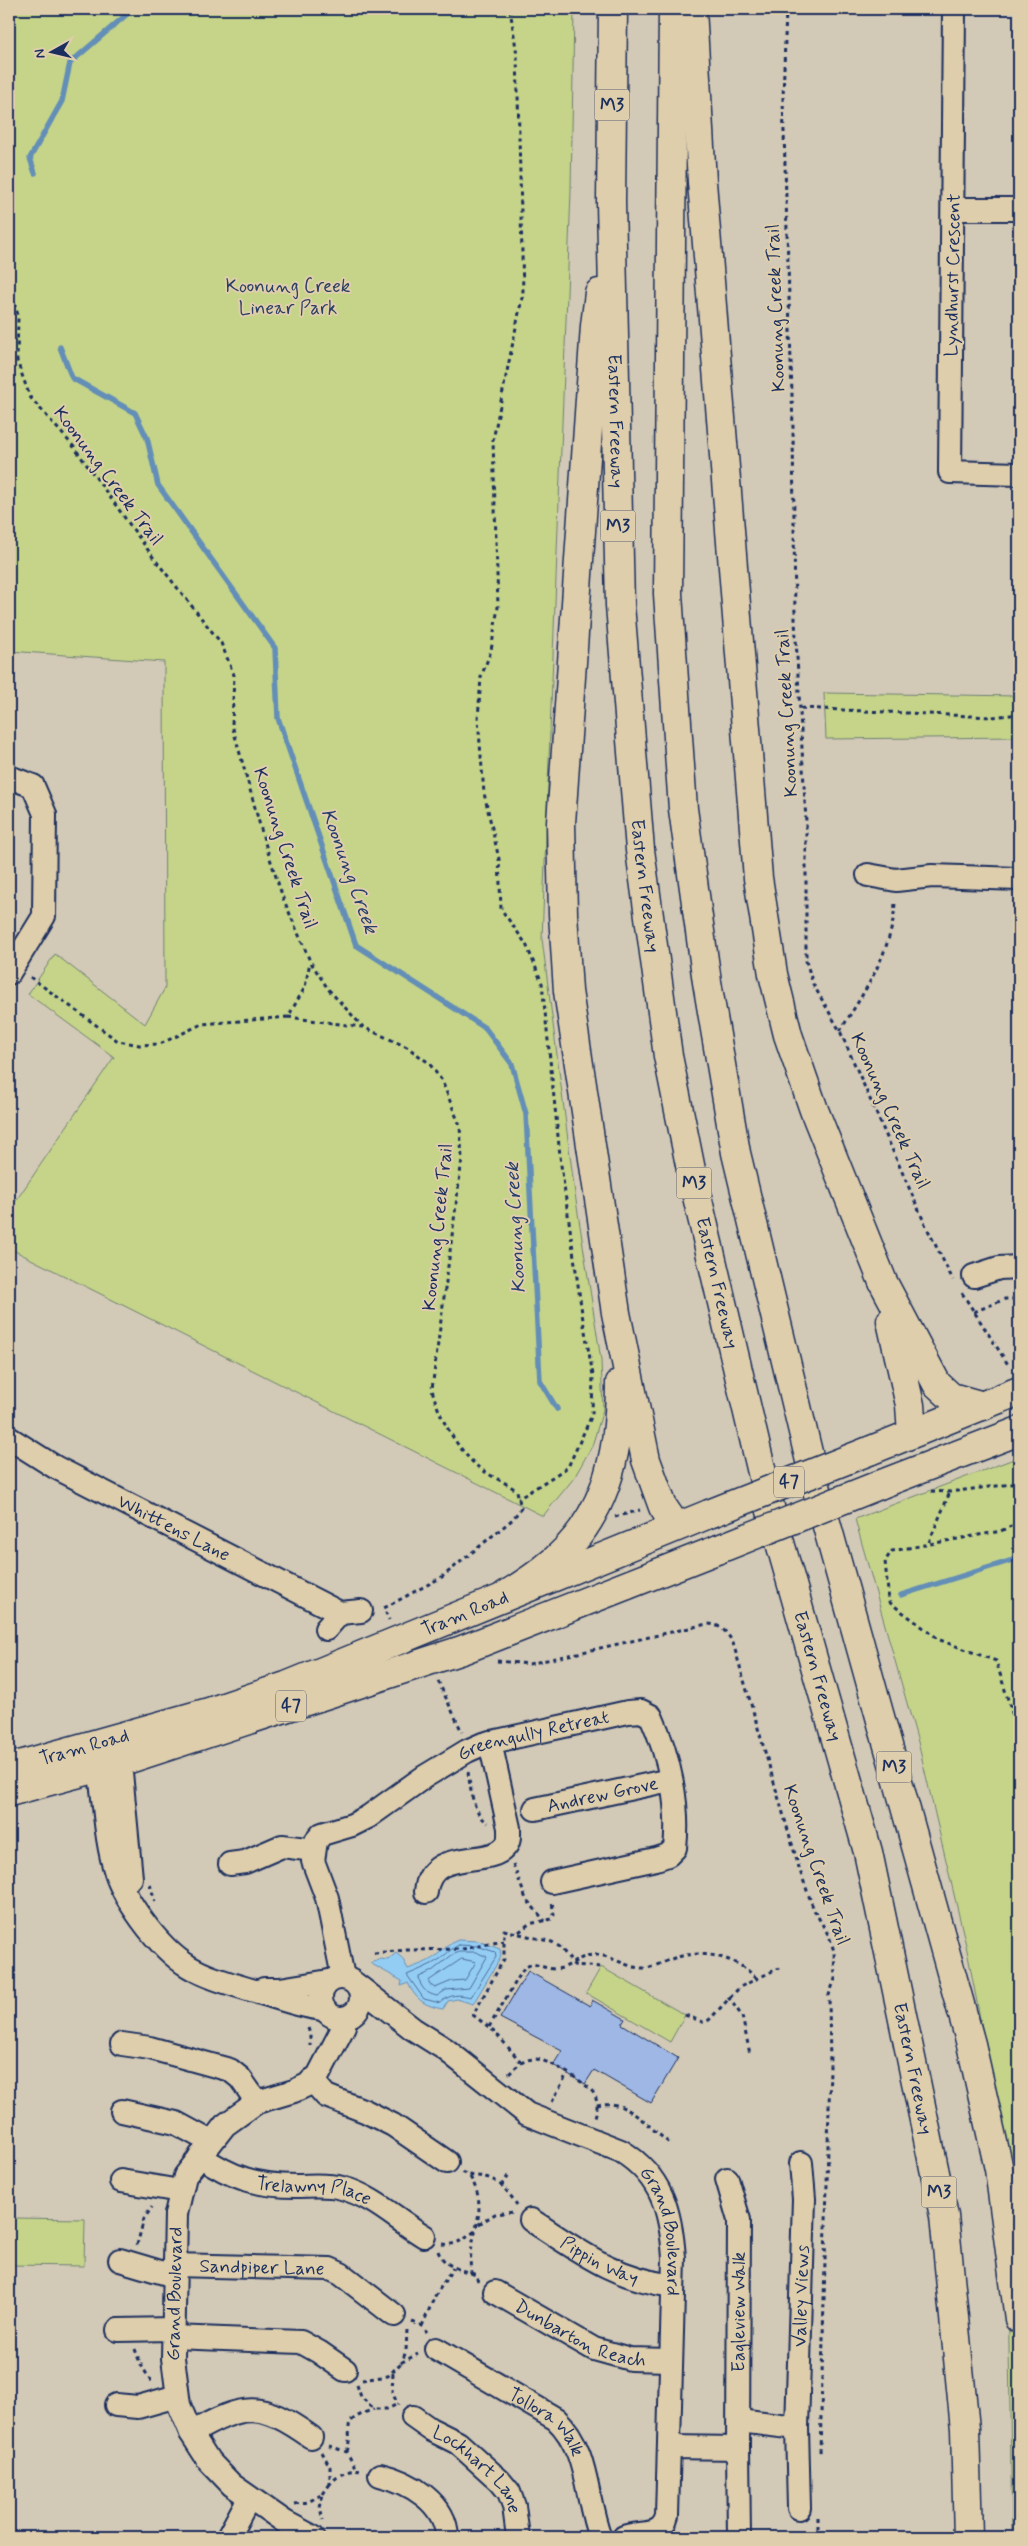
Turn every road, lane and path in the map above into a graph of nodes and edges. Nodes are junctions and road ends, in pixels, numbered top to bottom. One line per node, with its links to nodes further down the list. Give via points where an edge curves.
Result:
1 (510, 9): 39 (path, via 516,54 523,293 493,440 498,607 491,651 481,677 478,719 484,793 499,859 501,909 526,944 542,983 561,1165 593,1375 592,1415 568,1467)
2 (613, 9): 7 (main road, Eastern Freeway / M3)
3 (673, 9): 109 (main road, M3, via 668,594 683,809 707,982 736,1152 817,1490 971,2044 999,2169)
4 (692, 9): 24 (main road, via 702,182 762,915 788,1035)
5 (786, 9): 12 (path, Koonung Creek Trail, via 784,99 795,620)
6 (954, 9): 8 (street, Lyndhurst Crescent)
7 (611, 202): 28 (main road, via 595,326 561,823 568,991); 146 (main road, Eastern Freeway / M3, via 620,605 640,850 668,1056 692,1175 772,1511 868,1852 944,2216 965,2429)
8 (953, 209): 9 (street); 11 (street, Lyndhurst Crescent, via 950,472)
9 (1019, 209)
10 (9, 288): 18 (path, Koonung Creek Trail, via 18,315 17,360 30,397 74,447 152,557 221,643 234,675 232,725 283,898)
11 (1019, 474)
12 (802, 708): 13 (path, via 992,717); 22 (path, Koonung Creek Trail, via 806,960 813,984)
13 (1019, 714)
14 (9, 777): 19 (street, via 33,786 45,814 44,916)
15 (868, 875): 17 (street)
16 (1019, 879): 17 (street, via 932,876)
17 (896, 880): 22 (path, via 895,918 874,976)
18 (310, 961): 20 (path, via 305,987); 21 (path, Koonung Creek Trail, via 328,989)
19 (12, 969): 20 (path, via 118,1041 139,1045 160,1044 202,1024)
20 (288, 1017): 21 (path)
21 (363, 1027): 39 (path, Koonung Creek Trail, via 407,1047 429,1063 442,1081 460,1126 462,1159 432,1389 436,1409 446,1426 478,1467 517,1491)
22 (840, 1031): 25 (path, Koonung Creek Trail, via 924,1224)
23 (1019, 1267): 25 (street, via 999,1268)
24 (882, 1282): 31 (main road, via 937,1384 951,1397); 33 (main road, via 910,1405)
25 (963, 1283): 27 (path, Koonung Creek Trail)
26 (1019, 1299): 27 (path, via 1004,1299)
27 (974, 1312): 29 (path, Koonung Creek Trail)
28 (616, 1313): 43 (main road, via 646,1460 662,1507); 46 (main road, via 620,1369 618,1422 605,1490 581,1533 545,1569)
29 (1009, 1366)
30 (1019, 1392): 31 (main road, 47)
31 (983, 1406): 33 (main road, 47)
32 (1019, 1431): 36 (main road, 47)
33 (912, 1433): 36 (main road, via 909,1451 900,1468); 43 (main road, Tram Road / 47, bridge)
34 (9, 1438): 47 (street, Whittens Lane, via 55,1466)
35 (1019, 1483): 38 (path)
36 (879, 1485): 45 (main road, Tram Road / 47, bridge)
37 (924, 1490): 38 (path)
38 (950, 1492): 44 (path)
39 (518, 1499): 48 (path, via 521,1508 513,1518 442,1577 384,1608)
40 (645, 1509): 41 (path)
41 (612, 1518)
42 (1019, 1522): 44 (path, via 1001,1531)
43 (676, 1526): 45 (main road, via 695,1539); 46 (main road, Tram Road / 47)
44 (929, 1543): 52 (path, via 888,1554 885,1561 889,1602 940,1640 996,1661)
45 (719, 1549): 55 (main road, Tram Road / 47, via 462,1650)
46 (506, 1595): 48 (main road, Tram Road / 47)
47 (342, 1618)
48 (397, 1640): 53 (main road, Tram Road / 47, via 209,1712)
49 (489, 1659): 129 (path, Koonung Creek Trail, via 530,1664 707,1624 728,1632 733,1643 800,1871 834,1951 835,1979 829,1995)
50 (437, 1678): 51 (path)
51 (443, 1690)
52 (1019, 1735)
53 (105, 1740): 55 (main road); 56 (main road, Tram Road / 47)
54 (490, 1742): 57 (street, Greengully Retreat, via 641,1711 651,1716); 60 (street, Greengully Retreat, via 467,1751 431,1773 368,1817 322,1834); 64 (street, via 509,1841 494,1853 435,1869)
55 (110, 1765): 58 (main road, Tram Road / 47); 65 (street, Grand Boulevard, via 105,1820 116,1874)
56 (9, 1768)
57 (670, 1780): 59 (street, Andrew Grove); 63 (street, Greengully Retreat, via 677,1827 675,1848 668,1855)
58 (9, 1792)
59 (535, 1809)
60 (314, 1850): 61 (street, via 282,1846 245,1862); 73 (street, via 313,1861 327,1898)
61 (230, 1864)
62 (149, 1876): 65 (path)
63 (552, 1882): 66 (path, via 554,1915 529,1924)
64 (426, 1892)
65 (146, 1910): 74 (street, Grand Boulevard, via 161,1946 189,1968)
66 (519, 1933): 67 (path, via 504,1930); 69 (path, via 552,1942 560,1947)
67 (504, 1942): 68 (path, via 463,1950); 78 (path, via 504,1959 473,2015)
68 (374, 1953)
69 (570, 1963): 70 (path); 72 (path, via 584,1956 599,1955 642,1968 680,1956 709,1955 740,1964); 78 (path, via 555,1969 532,1964 524,1968)
70 (601, 1967)
71 (779, 1968): 72 (path)
72 (756, 1978): 75 (path)
73 (343, 1981): 74 (street, Grand Boulevard, via 280,1989); 76 (street, via 321,1994); 76 (street, via 362,2002 358,2010); 79 (street, Grand Boulevard)
74 (250, 1989): 76 (street, Grand Boulevard, via 303,2007)
75 (728, 1997): 77 (path, via 709,2020 704,2022); 81 (path, via 742,2016)
76 (337, 2014): 79 (street, Grand Boulevard, via 391,2021); 83 (street, via 344,2026)
77 (685, 2015)
78 (489, 2027): 82 (path)
79 (413, 2029): 84 (street, Grand Boulevard, via 445,2049)
80 (122, 2044): 85 (street, via 150,2048 230,2070)
81 (750, 2054)
82 (521, 2062): 84 (path); 86 (path, via 539,2059 553,2065 590,2088)
83 (318, 2072): 85 (street, Grand Boulevard, via 294,2091); 91 (street, via 326,2096 393,2125)
84 (495, 2089): 88 (street, Grand Boulevard, via 527,2114)
85 (258, 2102): 90 (street, Grand Boulevard, via 225,2125)
86 (598, 2106): 88 (path); 89 (path, via 606,2103 640,2117)
87 (122, 2111): 90 (street, Trelawny Place, via 176,2123)
88 (587, 2138): 106 (street, Grand Boulevard, via 634,2158 658,2187 670,2215 673,2233)
89 (671, 2144)
90 (205, 2149): 98 (street, Grand Boulevard, via 185,2176); 102 (street, Trelawny Place, via 223,2172 244,2180 342,2188 372,2201)
91 (447, 2162): 94 (path)
92 (801, 2163): 123 (street, Valley Views, via 804,2199)
93 (509, 2174): 97 (path)
94 (470, 2176): 97 (path, via 484,2176); 100 (path, via 480,2205)
95 (727, 2179): 122 (street, Eagleview Walk, via 739,2220)
96 (121, 2181): 98 (street)
97 (502, 2186): 100 (path, via 521,2213 495,2214)
98 (180, 2190): 105 (street, Grand Boulevard)
99 (531, 2220): 106 (street, Pippin Way, via 603,2266 638,2280)
100 (478, 2225): 101 (path)
101 (475, 2231): 102 (path, via 450,2245); 104 (path, via 469,2251 471,2272)
102 (431, 2242): 104 (path)
103 (120, 2260): 105 (street, Sandpiper Lane)
104 (453, 2268): 110 (path, via 435,2296)
105 (174, 2270): 108 (street, Sandpiper Lane, via 330,2269); 112 (street, Grand Boulevard)
106 (673, 2286): 114 (street, Grand Boulevard)
107 (495, 2292): 114 (street, Dunbarton Reach, via 594,2349 630,2359)
108 (394, 2315)
109 (1019, 2319)
110 (422, 2326): 113 (path, via 433,2339); 115 (path, via 406,2322)
111 (118, 2330): 112 (street)
112 (173, 2333): 116 (street, via 301,2342); 118 (street, Grand Boulevard)
113 (436, 2349): 115 (path); 142 (street, Tollora Walk, via 566,2428 581,2459)
114 (670, 2360): 126 (street, Grand Boulevard)
115 (402, 2362): 117 (path)
116 (344, 2370)
117 (394, 2373): 120 (path, via 371,2380 355,2377 362,2397); 121 (path, via 392,2392)
118 (177, 2396): 119 (street, via 138,2406); 124 (street, Grand Boulevard)
119 (116, 2405)
120 (374, 2409): 121 (path); 128 (path, via 353,2417 349,2422)
121 (405, 2411): 141 (street, Lockhart Lane, via 458,2443 500,2481 514,2506)
122 (739, 2421): 123 (street); 127 (street, Eagleview Walk)
123 (797, 2428): 136 (street, Valley Views)
124 (191, 2433): 125 (street, via 231,2413 260,2410 289,2421); 134 (street, Grand Boulevard, via 209,2461)
125 (315, 2441): 128 (path); 132 (path, via 330,2468)
126 (670, 2447): 127 (street); 138 (street, Grand Boulevard, via 667,2516)
127 (738, 2448): 144 (street, Eagleview Walk)
128 (347, 2452): 130 (path)
129 (820, 2457)
130 (356, 2470): 131 (path); 132 (path, via 336,2476)
131 (380, 2475): 140 (street, via 404,2482 429,2500 445,2521)
132 (330, 2484): 133 (path)
133 (323, 2494): 135 (path, via 308,2502); 137 (path)
134 (248, 2498): 137 (street, Grand Boulevard, via 285,2522); 139 (street)
135 (293, 2504)
136 (809, 2507): 145 (path)
137 (318, 2530)
138 (660, 2534): 143 (street, Grand Boulevard)
139 (228, 2537)
140 (447, 2537)
141 (518, 2537)
142 (600, 2537)
143 (624, 2537)
144 (739, 2537)
145 (818, 2537)
146 (968, 2537)

